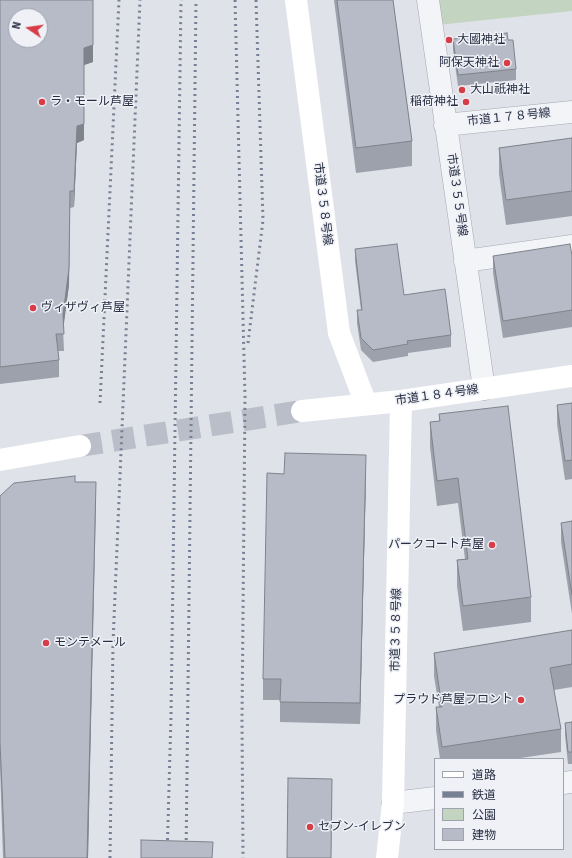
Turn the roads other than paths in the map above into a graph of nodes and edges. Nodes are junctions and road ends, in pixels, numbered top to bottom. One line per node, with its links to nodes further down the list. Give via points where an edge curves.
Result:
1 (296, 0): 10 (street, 市道３５８号線, via 339,333)
2 (428, 0): 4 (street, 市道３５５号線)
3 (572, 112): 4 (street, 市道１７８号線)
4 (445, 125): 6 (street, 市道３５５号線)
5 (572, 246): 6 (street)
6 (465, 261): 8 (street, 市道３５５号線)
7 (572, 376): 8 (street, 市道１８４号線)
8 (484, 389): 9 (street, 市道１８４号線)
9 (401, 401): 10 (street, 市道１８４号線); 15 (street, 市道３５８号線)
10 (366, 404): 11 (street, 市道１８４号線)
11 (302, 411)
12 (80, 446): 13 (street)
13 (0, 460)
14 (434, 798): 15 (street)
15 (393, 803): 16 (street, 市道３５８号線)
16 (387, 858)

